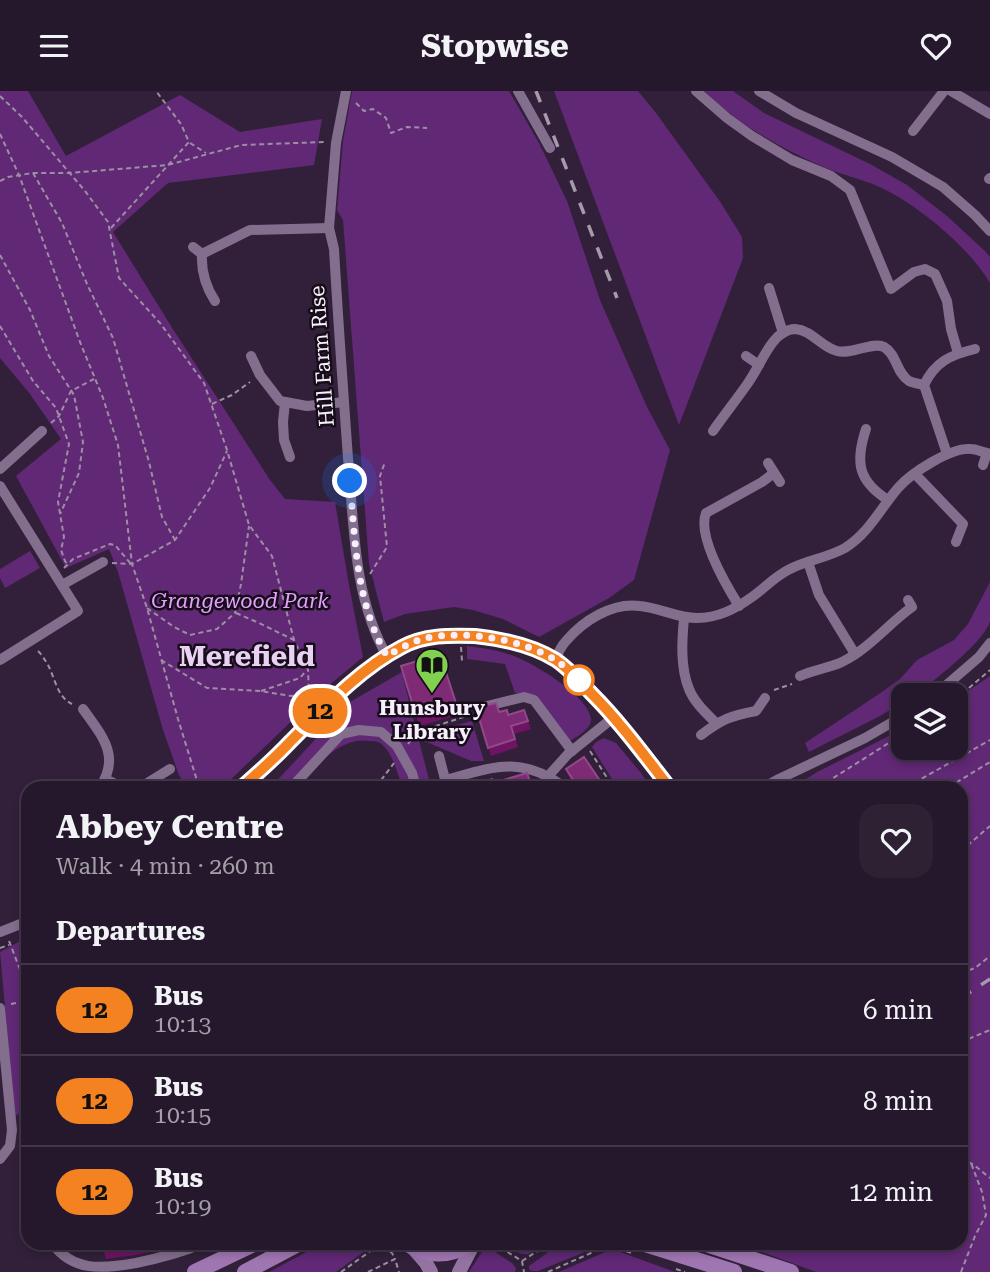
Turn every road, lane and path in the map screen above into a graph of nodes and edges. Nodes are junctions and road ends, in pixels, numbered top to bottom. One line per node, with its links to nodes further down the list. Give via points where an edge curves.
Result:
1 (156, 91): 14 (path)
2 (518, 91): 15 (street)
3 (696, 91): 31 (street, via 752,136 850,190 891,289 914,272 925,269 935,274 947,301)
4 (759, 91): 24 (street, via 943,187)
5 (944, 91): 11 (street)
6 (951, 91): 9 (street)
7 (345, 95): 10 (path, via 365,111 373,109 386,118 391,133 407,127); 22 (street, Hill Farm Rise)
8 (0, 96): 19 (path)
9 (990, 114)
10 (427, 128)
11 (912, 131)
12 (0, 134): 20 (path)
13 (325, 141): 16 (path, via 240,145)
14 (189, 142): 16 (path); 17 (path)
15 (550, 148)
16 (208, 154): 17 (path)
17 (168, 165): 19 (path); 23 (path)
18 (33, 173): 19 (path); 20 (path); 63 (path, via 62,223 113,338 162,517)
19 (69, 173): 23 (path)
20 (18, 175): 21 (path); 36 (path)
21 (0, 181)
22 (329, 228): 27 (street, via 250,230 198,250 207,290); 40 (street, Hill Farm Rise)
23 (110, 229): 41 (path, via 119,278 160,323 204,383)
24 (990, 232)
25 (0, 255): 38 (path)
26 (769, 288): 29 (street)
27 (215, 301)
28 (0, 326): 42 (path)
29 (783, 333): 34 (street); 37 (street, via 802,331 841,352 880,345 888,349 903,376)
30 (975, 349): 31 (street)
31 (958, 353): 37 (street, via 941,362)
32 (251, 356): 35 (street)
33 (746, 356): 34 (street)
34 (759, 365): 45 (street)
35 (260, 375): 39 (street); 41 (path)
36 (95, 379): 38 (path); 67 (path, via 118,445)
37 (924, 385): 50 (street)
38 (71, 391): 42 (path); 59 (path, via 83,442 79,473)
39 (285, 402): 40 (street, via 307,406); 51 (street, via 284,440)
40 (344, 402): 69 (street, Hill Farm Rise)
41 (211, 404): 49 (path)
42 (59, 416): 44 (path); 59 (path, via 69,444 58,502)
43 (866, 429): 47 (street)
44 (42, 431): 54 (street)
45 (713, 431)
46 (849, 437): 47 (street)
47 (862, 441): 58 (street, via 860,462 865,479)
48 (988, 449): 50 (street); 53 (street)
49 (227, 450): 62 (path); 63 (path, via 210,488)
50 (947, 454): 56 (street)
51 (290, 457)
52 (385, 462): 69 (path, via 380,476 387,547 369,575)
53 (983, 465)
54 (4, 466)
55 (774, 473): 71 (street, via 706,513 698,523)
56 (915, 474): 58 (street); 61 (street)
57 (1, 487): 70 (street)
58 (888, 501): 66 (street, via 859,537)
59 (60, 514): 68 (path, via 61,550)
60 (975, 520): 61 (street)
61 (963, 523): 64 (street)
62 (249, 525): 73 (path); 78 (path, via 272,557)
63 (175, 540): 67 (path)
64 (956, 542)
65 (103, 562): 67 (path); 70 (street)
66 (808, 562): 71 (street, via 776,576); 80 (street, via 818,595)
67 (132, 564): 72 (path)
68 (68, 565)
69 (359, 575): 81 (street, Hill Farm Rise, via 371,624)
70 (62, 585): 77 (street, via 78,611)
71 (738, 606): 74 (street, via 722,614)
72 (147, 608): 73 (path, via 190,635 217,629); 84 (path)
73 (235, 613): 78 (path)
74 (684, 618): 85 (street, via 640,606 621,606 581,627); 102 (street, via 689,690)
75 (919, 618): 80 (street, via 910,604)
76 (460, 635): 81 (street, via 426,638); 85 (street, via 496,638); 86 (path)
77 (32, 641): 83 (street); 97 (path, via 66,701)
78 (294, 641): 87 (path)
79 (990, 643): 91 (street)
80 (855, 654): 89 (street)
81 (387, 656): 96 (street)
82 (806, 659): 89 (street)
83 (0, 660)
84 (161, 660): 93 (path, via 207,688); 115 (path)
85 (555, 660): 100 (street)
86 (462, 661)
87 (308, 669): 93 (path, via 300,678); 94 (path)
88 (990, 670): 92 (path)
89 (811, 671): 90 (street)
90 (800, 676): 95 (path)
91 (949, 683)
92 (968, 689)
93 (260, 691): 94 (path)
94 (309, 695): 96 (path)
95 (765, 698): 99 (street)
96 (324, 708): 116 (street)
97 (83, 709): 113 (street, via 104,738 110,757)
98 (477, 709): 108 (street, via 524,697 534,700); 109 (path, via 473,715 417,732)
99 (756, 711): 101 (street); 102 (street)
100 (614, 717): 106 (street); 125 (street)
101 (765, 721)
102 (716, 723): 104 (street)
103 (891, 723): 126 (street)
104 (701, 735)
105 (990, 740): 128 (path)
106 (583, 742): 108 (street); 124 (path)
107 (891, 742): 127 (path)
108 (572, 751): 123 (street)
109 (401, 754): 117 (street, via 381,732 341,734); 118 (path); 119 (street)
110 (439, 756): 120 (street)
111 (990, 762): 129 (path)
112 (170, 769): 114 (street)
113 (103, 781)
114 (151, 781)
115 (197, 781)
116 (248, 781)
117 (298, 781)
118 (381, 781)
119 (414, 781)
120 (446, 781)
121 (458, 781): 122 (street, via 493,767 516,767)
122 (547, 781)
123 (549, 781)
124 (609, 781)
125 (664, 781)
126 (775, 781)
127 (829, 781)
128 (918, 781)
129 (959, 781)
130 (990, 826): 131 (path)
131 (968, 845)
132 (21, 924): 133 (street)
133 (2, 931): 134 (path)
134 (10, 945): 135 (path); 138 (path)
135 (0, 948)
136 (990, 955): 137 (path)
137 (968, 970)
138 (21, 972)
139 (5, 1006): 142 (street, via 12,1130 10,1146)
140 (990, 1030): 141 (path)
141 (968, 1039)
142 (0, 1159)
143 (968, 1162): 144 (path)
144 (971, 1163): 145 (path); 176 (path, via 986,1215)
145 (990, 1178)
146 (57, 1250): 147 (street, via 84,1268 101,1270)
147 (185, 1250)
148 (241, 1250): 164 (highway)
149 (287, 1250): 165 (highway)
150 (372, 1250): 166 (path)
151 (387, 1250): 161 (path)
152 (414, 1250): 169 (main road)
153 (421, 1250): 154 (highway, via 441,1254)
154 (458, 1250)
155 (469, 1250): 170 (main road)
156 (504, 1250): 162 (path)
157 (539, 1250): 162 (path)
158 (599, 1250): 172 (path)
159 (646, 1250): 174 (highway)
160 (724, 1250): 175 (highway)
161 (395, 1259): 167 (path); 168 (path)
162 (522, 1261): 171 (path)
163 (673, 1268): 173 (path)
164 (195, 1272)
165 (245, 1272)
166 (341, 1272)
167 (368, 1272)
168 (399, 1272)
169 (431, 1272)
170 (459, 1272)
171 (523, 1272)
172 (548, 1272)
173 (685, 1272)
174 (734, 1272)
175 (791, 1272)
176 (961, 1272)

